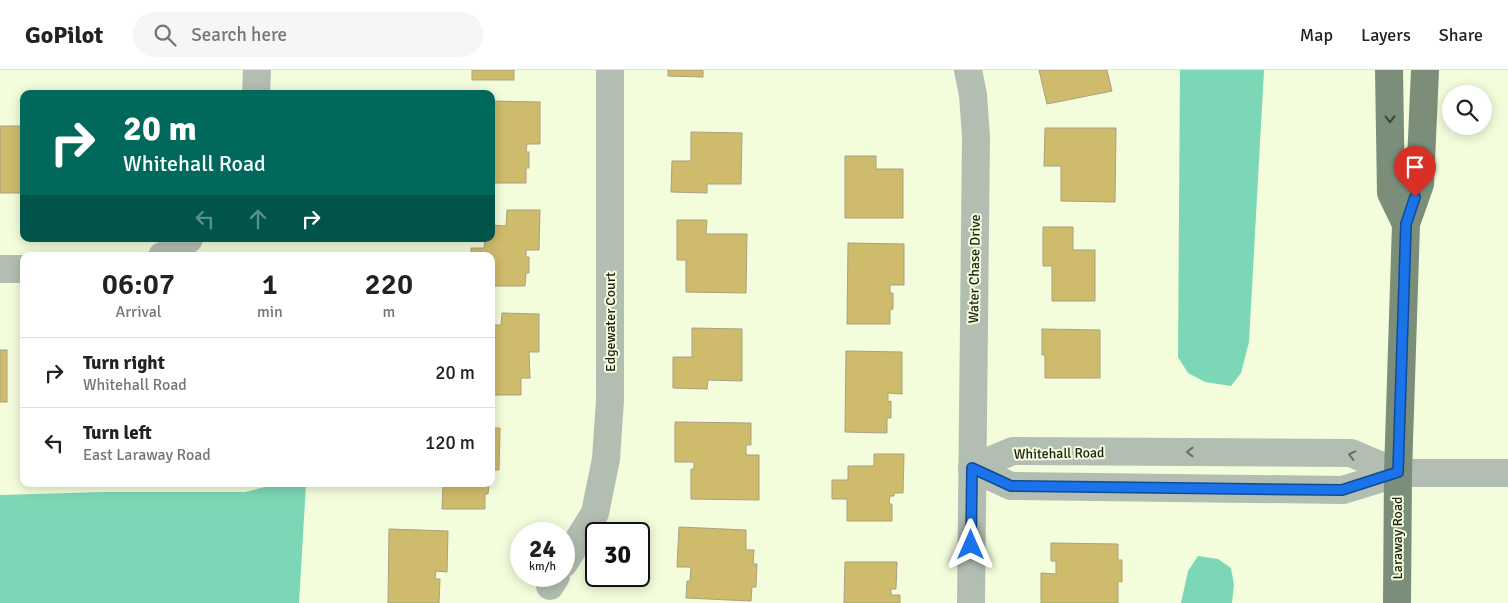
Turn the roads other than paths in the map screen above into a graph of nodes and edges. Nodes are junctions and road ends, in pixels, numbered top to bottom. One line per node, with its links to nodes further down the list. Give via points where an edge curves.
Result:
1 (257, 70): 6 (street)
2 (610, 70): 15 (street, Edgewater Court, via 610,400 606,459 595,513)
3 (968, 70): 12 (street, Water Chase Drive, via 976,137)
4 (1389, 70): 7 (main road, one-way to 7, via 1391,193)
5 (1425, 70): 7 (main road, via 1420,184)
6 (256, 90)
7 (1406, 224): 13 (main road, Laraway Road)
8 (185, 242): 9 (street)
9 (170, 252)
10 (0, 269): 11 (street)
11 (20, 269)
12 (972, 468): 13 (street, Whitehall Road, via 1011,486 1342,490); 13 (street, Whitehall Road, one-way to 12, via 1351,453 1013,451); 16 (street, Water Chase Drive)
13 (1398, 472): 14 (street, Whitehall Road); 17 (main road, Laraway Road)
14 (1508, 473)
15 (575, 545)
16 (971, 603)
17 (1397, 603)

